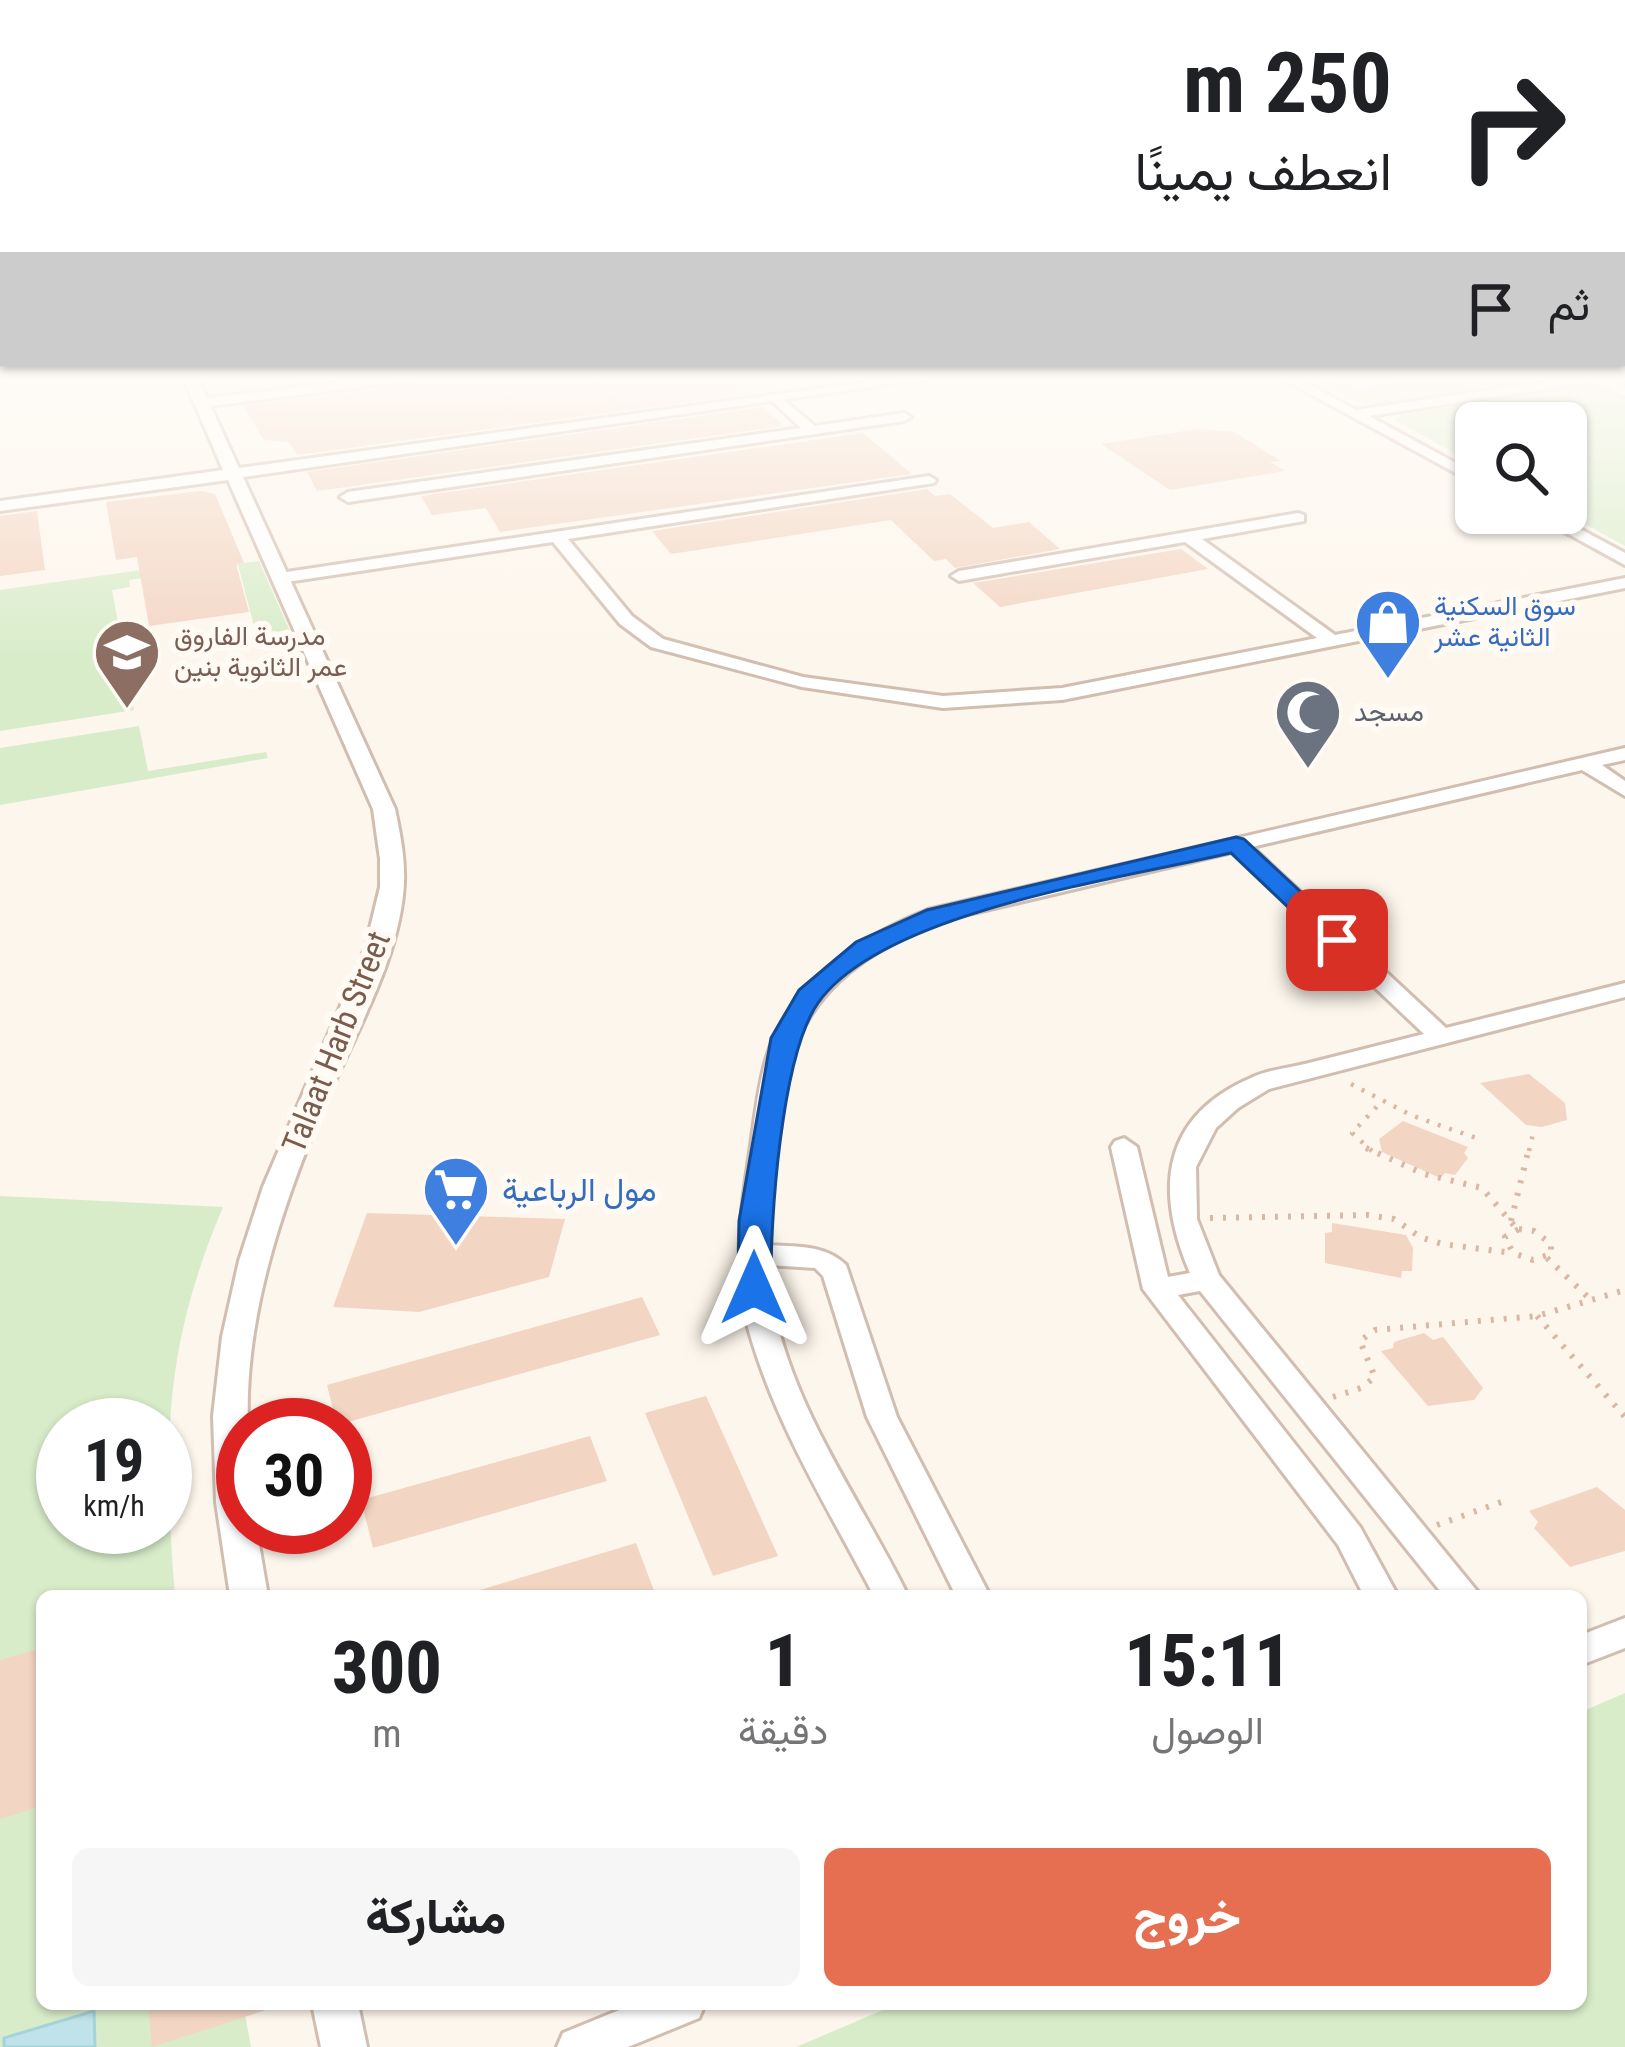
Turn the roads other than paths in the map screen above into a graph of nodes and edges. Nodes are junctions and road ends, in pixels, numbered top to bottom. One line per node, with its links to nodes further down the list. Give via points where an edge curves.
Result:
1 (192, 473): 6 (street)
2 (203, 473): 8 (street)
3 (233, 473): 15 (street, Talaat Harb Street)
4 (517, 473): 7 (street)
5 (929, 480): 11 (street)
6 (0, 495)
7 (348, 497)
8 (0, 506)
9 (1298, 518): 12 (street)
10 (1577, 534): 13 (street)
11 (557, 536): 15 (street); 17 (street, via 626,620 657,643 865,694 1022,699)
12 (1187, 536): 14 (street); 17 (street)
13 (1625, 560)
14 (959, 575)
15 (280, 578): 28 (street, Talaat Harb Street, via 384,809 392,873 378,949 265,1216 239,1310 229,1471)
16 (1625, 583): 17 (street)
17 (1332, 641)
18 (1625, 754): 19 (street)
19 (1585, 764): 20 (street); 21 (street)
20 (1625, 790)
21 (1236, 844): 23 (street); 25 (street, via 936,915 844,962 809,996 785,1038)
22 (1625, 990): 23 (street)
23 (1439, 1035): 26 (street, via 1286,1073 1219,1109 1191,1144 1179,1187 1180,1219)
24 (1124, 1147): 27 (street)
25 (753, 1254): 29 (street, via 769,1359); 30 (street, via 824,1259 836,1272 882,1417)
26 (1207, 1280): 27 (street); 32 (street)
27 (1157, 1289): 31 (street, via 1349,1536)
28 (248, 1590)
29 (889, 1590)
30 (970, 1590)
31 (1378, 1590)
32 (1459, 1590)
33 (1625, 1633): 34 (street)
34 (1587, 1648)
35 (336, 2010): 37 (street)
36 (670, 2010): 38 (street)
37 (344, 2047)
38 (577, 2047)

